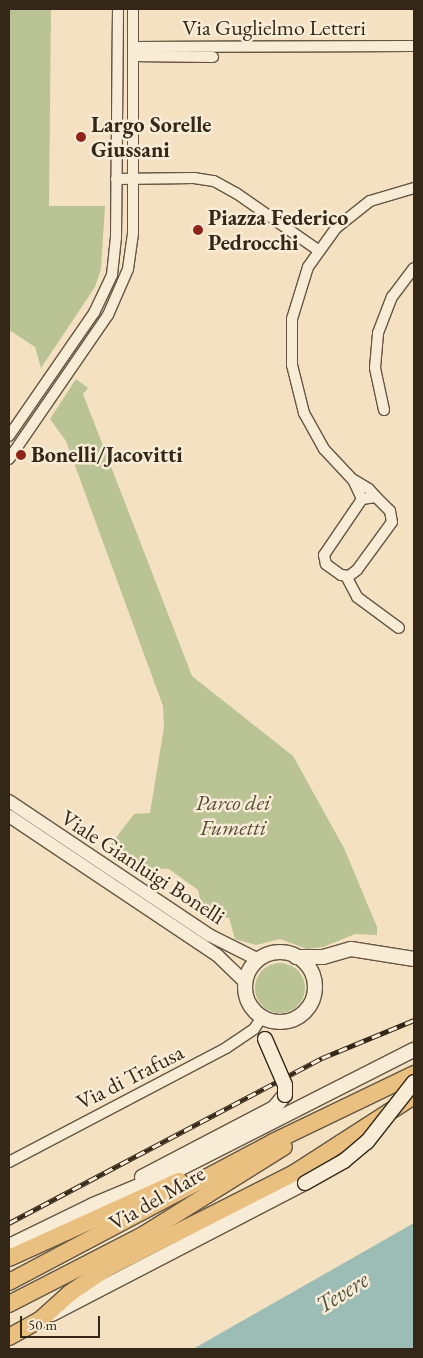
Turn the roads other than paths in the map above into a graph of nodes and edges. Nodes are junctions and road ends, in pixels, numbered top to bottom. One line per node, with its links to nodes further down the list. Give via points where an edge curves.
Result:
1 (118, 9): 6 (street)
2 (133, 9): 4 (street)
3 (414, 46): 4 (street, Via Guglielmo Letteri)
4 (133, 51): 5 (street); 7 (street)
5 (213, 57)
6 (116, 178): 7 (street); 12 (street, via 116,250 108,286 94,313)
7 (133, 178): 9 (street, via 209,180 224,185); 13 (street, via 132,246 120,292)
8 (414, 188): 9 (street, via 388,194 364,205 336,228)
9 (318, 250): 14 (street, via 295,304 290,332 292,365 299,397 313,430 331,458)
10 (414, 268): 11 (street, via 392,297 378,333 375,368)
11 (384, 410)
12 (9, 436)
13 (9, 459)
14 (353, 480): 15 (street); 16 (street)
15 (376, 497): 16 (street); 17 (street, via 390,511 392,522 356,570)
16 (362, 499): 17 (street, via 324,555 328,566)
17 (346, 576): 18 (street, via 357,597)
18 (399, 628)
19 (9, 801): 23 (street, Viale Gianluigi Bonelli, via 209,935)
20 (9, 816): 24 (street, Viale Gianluigi Bonelli, via 217,955)
21 (296, 957): 22 (main road, via 323,957 344,949); 23 (main road, via 277,953); 25 (main road, via 306,964 314,980 311,1003 294,1019 277,1022)
22 (414, 959)
23 (259, 960): 24 (main road, via 250,970)
24 (246, 982): 25 (main road, via 250,1005)
25 (264, 1018): 32 (street, Via di Trafusa, via 226,1048); 33 (main road, bridge, via 265,1039 285,1085 285,1095 274,1108 181,1154)
26 (414, 1050): 33 (main road, via 179,1169)
27 (414, 1074): 30 (main road, Via del Mare)
28 (414, 1082): 38 (main road, bridge, via 378,1130 336,1166)
29 (414, 1096): 38 (main road, via 311,1163 101,1272)
30 (323, 1120): 31 (main road, Via del Mare); 37 (main road, Via del Mare, via 164,1222)
31 (273, 1142): 35 (main road, via 121,1205); 36 (main road, Via del Mare)
32 (9, 1162)
33 (93, 1205): 34 (main road)
34 (9, 1246)
35 (9, 1258)
36 (9, 1282)
37 (9, 1304)
38 (40, 1320): 39 (main road)
39 (9, 1336)

